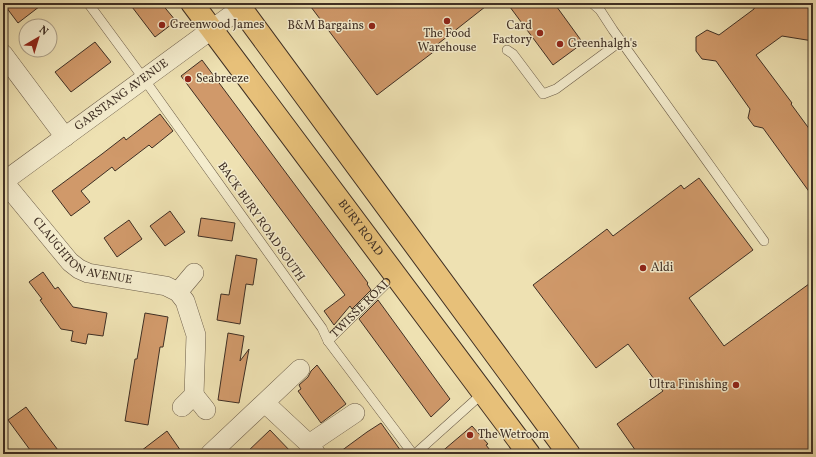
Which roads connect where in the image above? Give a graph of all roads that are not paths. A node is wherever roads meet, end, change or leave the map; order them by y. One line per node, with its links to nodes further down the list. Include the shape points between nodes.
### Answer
1 (88, 3): 9 (lane, BACK BURY ROAD SOUTH)
2 (192, 3): 5 (highway, BURY ROAD)
3 (592, 3): 6 (lane, via 600,10)
4 (239, 5): 5 (street, GARSTANG AVENUE); 26 (highway)
5 (211, 29): 9 (street, GARSTANG AVENUE); 14 (highway, BURY ROAD)
6 (621, 41): 7 (lane, via 556,89 543,94 513,54); 12 (lane)
7 (507, 50)
8 (3, 54): 10 (street)
9 (144, 79): 10 (street, GARSTANG AVENUE); 16 (lane, BACK BURY ROAD SOUTH, via 322,328)
10 (65, 137): 11 (street, GARSTANG AVENUE)
11 (3, 182): 15 (street, CLAUGHTON AVENUE, via 70,262 79,269 88,273 166,286)
12 (764, 241)
13 (194, 273): 15 (street)
14 (395, 275): 16 (lane, TWISSE ROAD); 18 (highway, BURY ROAD)
15 (178, 292): 20 (street, via 185,301 196,335 188,401)
16 (328, 341): 24 (lane, BACK BURY ROAD SOUTH)
17 (300, 369): 19 (street)
18 (483, 393): 24 (lane); 25 (highway, BURY ROAD)
19 (265, 403): 22 (street); 23 (street)
20 (206, 410)
21 (355, 413): 22 (street)
22 (312, 449)
23 (210, 454)
24 (414, 454)
25 (529, 454)
26 (569, 454)

